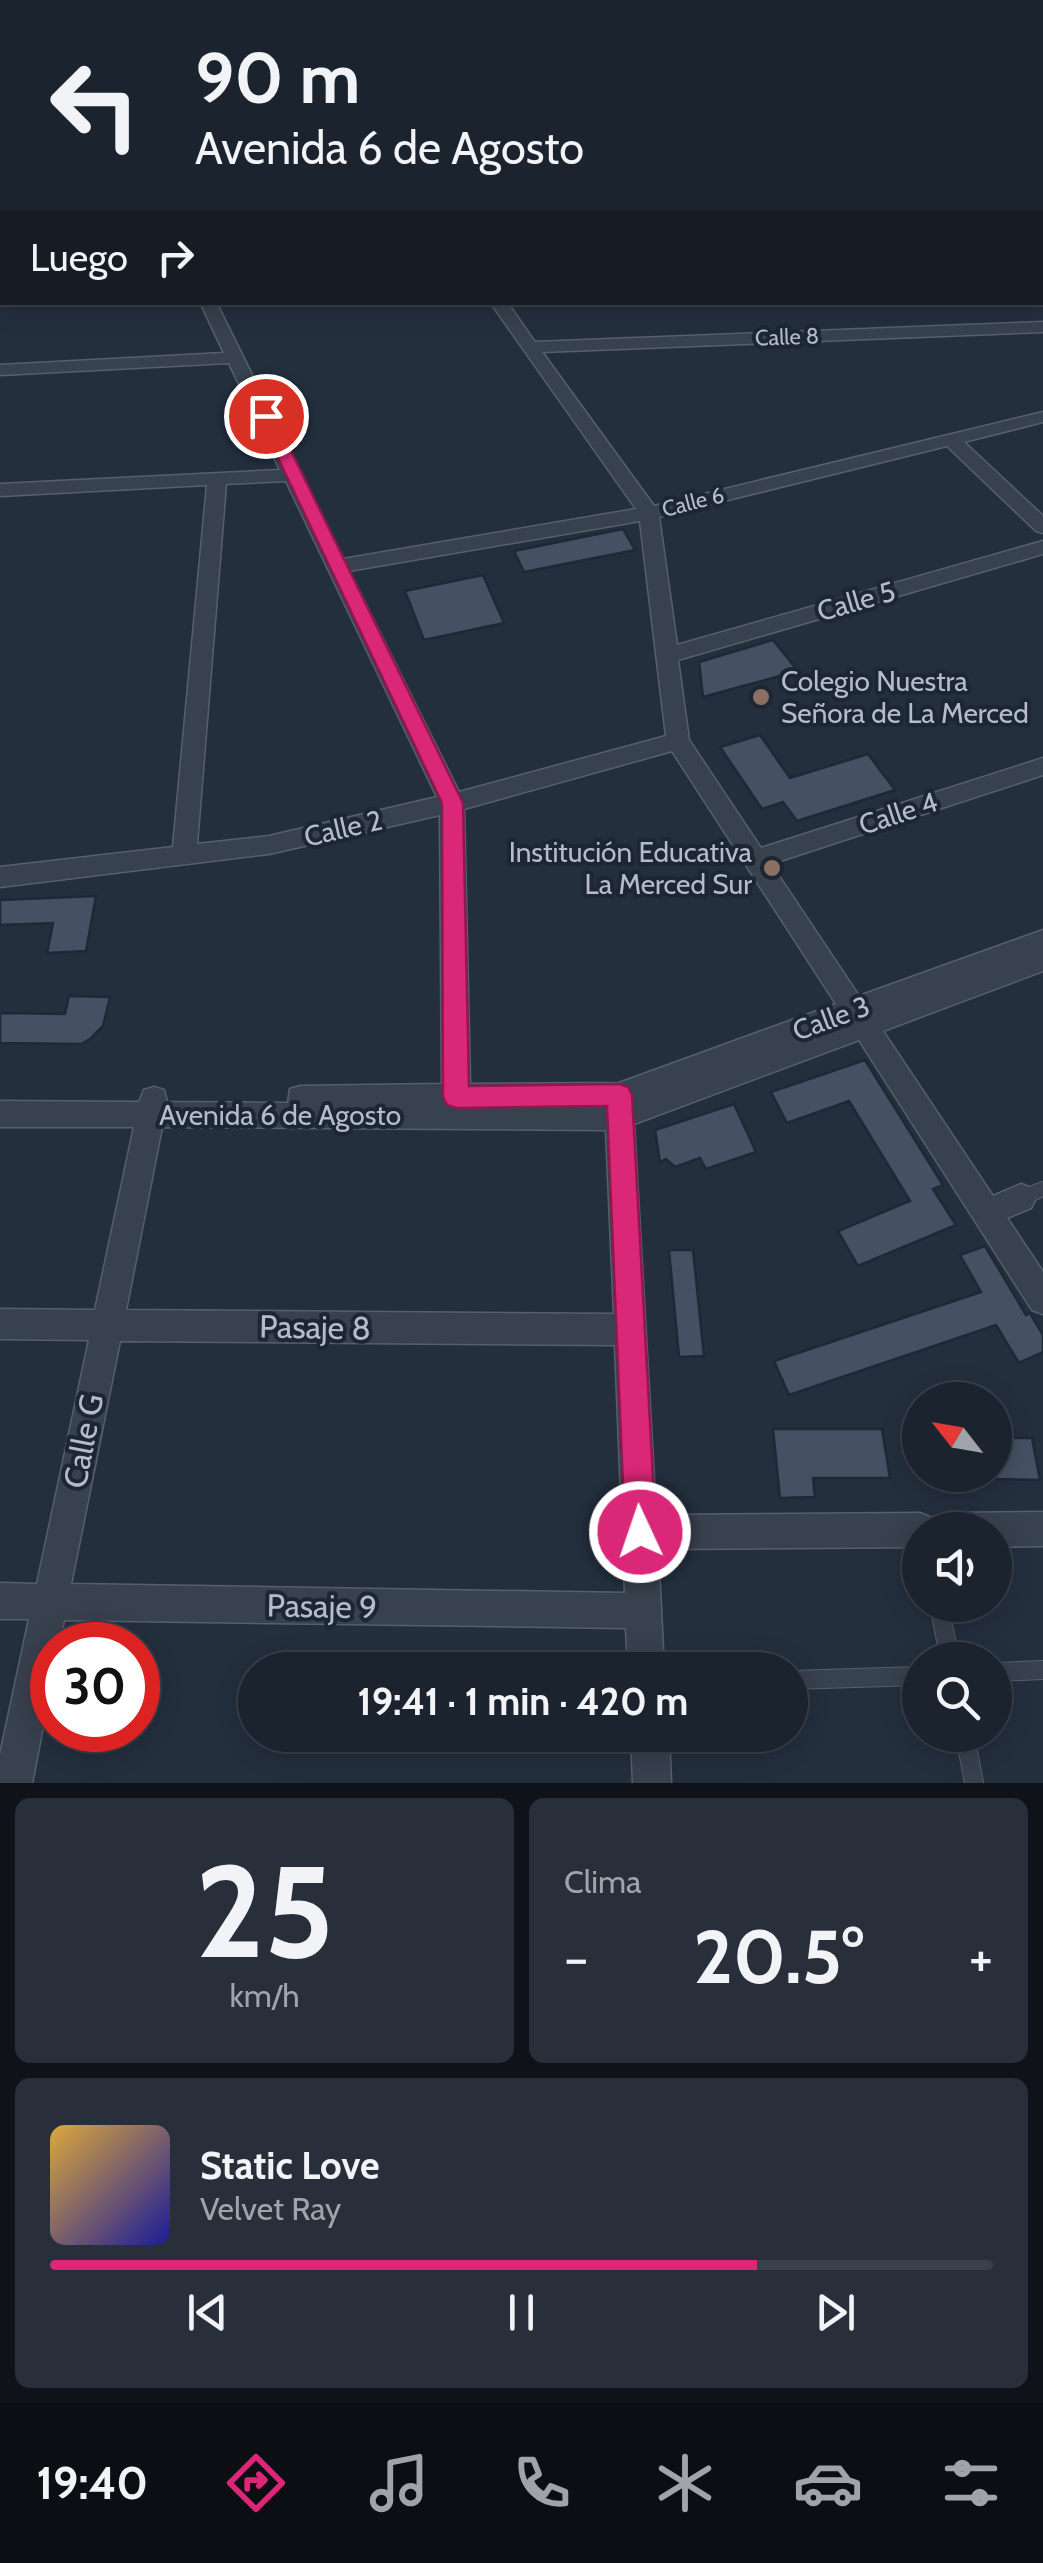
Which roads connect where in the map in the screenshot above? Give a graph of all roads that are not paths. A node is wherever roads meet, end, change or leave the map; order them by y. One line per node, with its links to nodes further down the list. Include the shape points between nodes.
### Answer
1 (210, 305): 5 (street)
2 (500, 305): 4 (street)
3 (1043, 327): 4 (street, Calle 8)
4 (531, 347): 12 (street)
5 (237, 357): 6 (street); 9 (street)
6 (0, 370)
7 (1043, 416): 8 (street, Calle 6)
8 (951, 440): 12 (street, Calle 6); 13 (street)
9 (294, 475): 10 (street); 15 (street)
10 (216, 477): 11 (street); 20 (street)
11 (0, 490)
12 (649, 512): 15 (street, Calle 6); 16 (street)
13 (1043, 527)
14 (1043, 547): 16 (street, Calle 5)
15 (339, 566): 19 (street)
16 (669, 655): 17 (street)
17 (678, 741): 19 (street, Calle 2); 21 (street)
18 (1043, 766): 21 (street, Calle 4)
19 (452, 803): 20 (street, Calle 2); 29 (street)
20 (184, 858): 22 (street, Calle 2)
21 (753, 860): 25 (street)
22 (0, 877)
23 (1043, 940): 25 (street, Calle 3)
24 (1043, 960): 25 (street, Calle 3)
25 (856, 1019): 27 (street, Calle 3); 32 (street)
26 (0, 1098): 28 (street, Avenida 6 de Agosto)
27 (620, 1106): 29 (street, Avenida 6 de Agosto); 36 (street)
28 (152, 1107): 29 (street, Avenida 6 de Agosto); 30 (street, Avenida 6 de Agosto); 35 (street, Calle G)
29 (456, 1107)
30 (0, 1114)
31 (1032, 1194): 32 (street)
32 (986, 1214): 33 (street)
33 (1043, 1300)
34 (0, 1324): 35 (street, Pasaje 8)
35 (106, 1325): 36 (street, Pasaje 8); 42 (street, Calle G)
36 (630, 1330): 40 (street)
37 (1012, 1529): 38 (street)
38 (1043, 1529)
39 (902, 1530): 40 (street)
40 (640, 1532): 43 (street)
41 (0, 1600): 42 (street, Pasaje 9)
42 (51, 1601): 43 (street, Pasaje 9); 51 (street, Calle G)
43 (644, 1612): 44 (street)
44 (645, 1652)
45 (1043, 1670): 46 (lane)
46 (1012, 1671)
47 (902, 1677): 48 (lane)
48 (808, 1679)
49 (651, 1752): 52 (street)
50 (968, 1752): 53 (lane)
51 (13, 1783)
52 (652, 1783)
53 (974, 1783)

